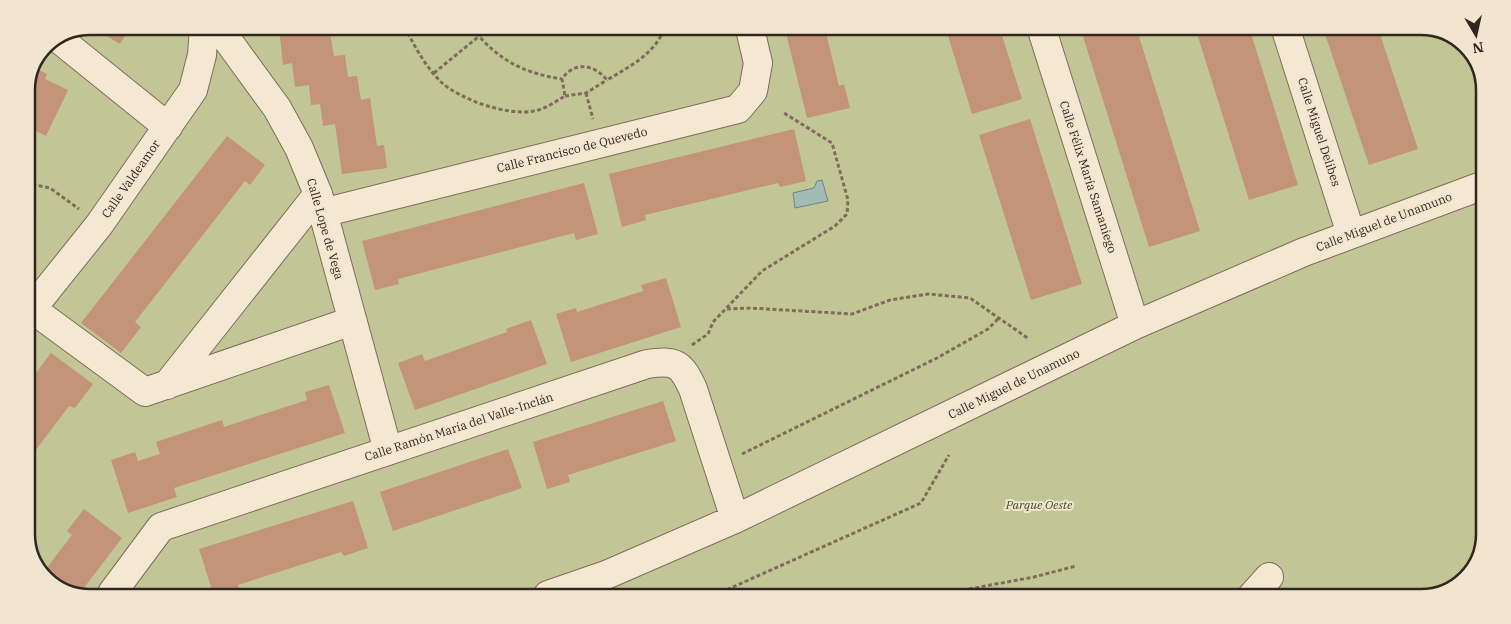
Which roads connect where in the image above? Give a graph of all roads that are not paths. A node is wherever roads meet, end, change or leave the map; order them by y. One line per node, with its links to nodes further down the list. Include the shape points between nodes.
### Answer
1 (203, 35): 7 (street, Calle Valdeamor, via 193,90)
2 (224, 35): 9 (street, Calle Lope de Vega, via 277,108 299,148)
3 (751, 35): 9 (street, Calle Francisco de Quevedo, via 758,64 753,91 738,108)
4 (1044, 35): 14 (street, Calle Félix María Samaniego)
5 (1288, 35): 10 (street, Calle Miguel Delibes)
6 (63, 42): 7 (street)
7 (168, 127): 11 (street, Calle Valdeamor, via 99,224)
8 (1476, 188): 10 (street, Calle Miguel de Unamuno)
9 (320, 204): 13 (street, Calle Lope de Vega); 15 (street)
10 (1351, 234): 14 (street, Calle Miguel de Unamuno)
11 (35, 305)
12 (35, 317): 15 (street, via 145,392)
13 (352, 321): 15 (street); 16 (street, Calle Lope de Vega)
14 (1135, 325): 17 (street, Calle Miguel de Unamuno)
15 (167, 384)
16 (388, 451): 17 (street, Calle Ramón María del Valle-Inclán, via 648,364 669,361 684,370); 19 (street, Calle Ramón María del Valle-Inclán, via 162,526)
17 (735, 520): 20 (street, Calle Miguel de Unamuno)
18 (1269, 577): 21 (street)
19 (115, 589)
20 (565, 589)
21 (1258, 589)

